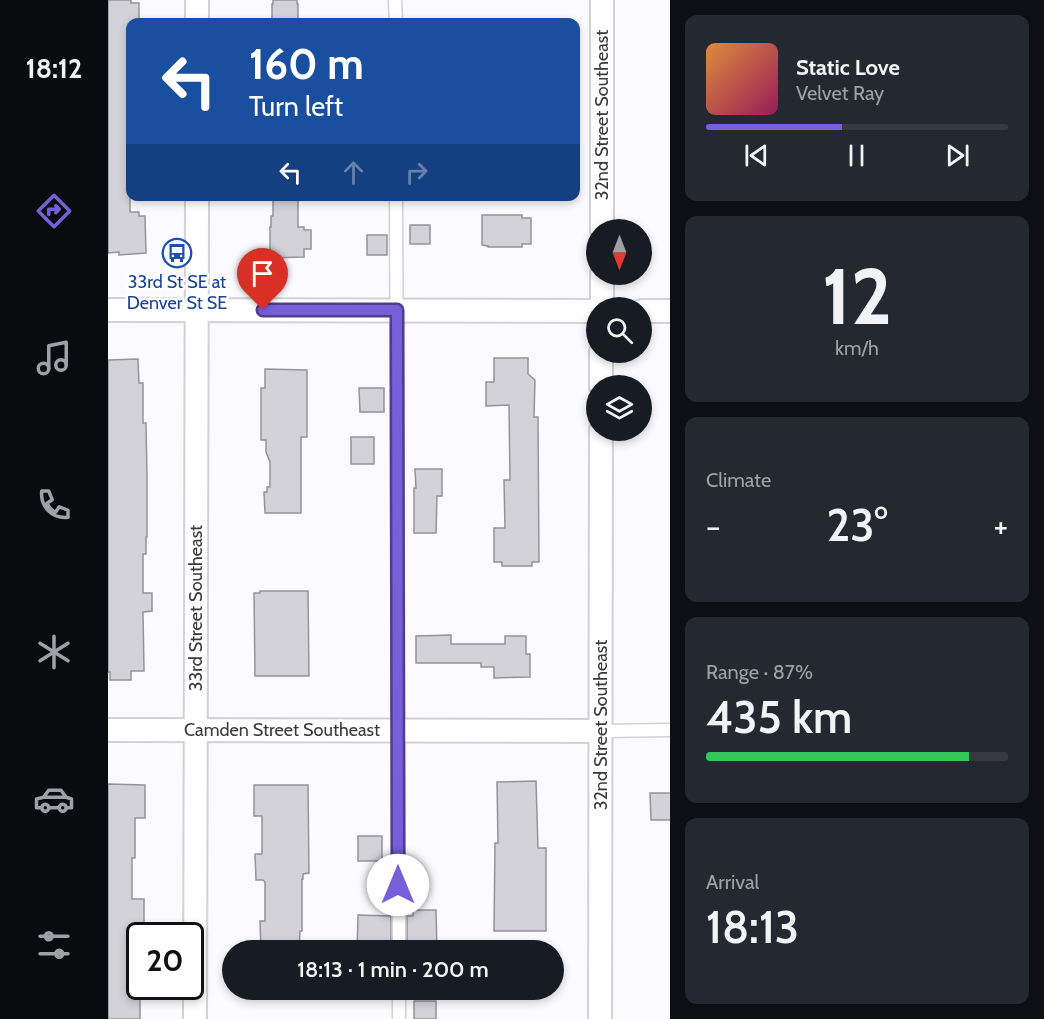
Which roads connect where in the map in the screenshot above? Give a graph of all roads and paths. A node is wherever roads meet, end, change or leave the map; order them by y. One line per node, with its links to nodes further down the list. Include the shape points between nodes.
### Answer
1 (197, 0): 4 (street)
2 (396, 0): 5 (lane)
3 (602, 0): 8 (street, 32nd Street Southeast)
4 (197, 18)
5 (396, 18)
6 (196, 201): 10 (street, 33rd Street Southeast)
7 (396, 201): 11 (lane)
8 (602, 219)
9 (108, 310): 10 (street)
10 (196, 310): 11 (street); 17 (street, 33rd Street Southeast)
11 (397, 310): 12 (street); 18 (lane)
12 (586, 311)
13 (652, 311): 14 (street)
14 (670, 311)
15 (601, 441): 20 (street, 32nd Street Southeast)
16 (108, 730): 17 (street, Camden Street Southeast)
17 (195, 730): 18 (street, Camden Street Southeast); 23 (street, 33rd Street Southeast)
18 (398, 730): 20 (street, Camden Street Southeast); 21 (lane)
19 (670, 730): 20 (lane)
20 (601, 731): 25 (street, 32nd Street Southeast)
21 (399, 940)
22 (399, 1000): 24 (lane)
23 (195, 1019)
24 (399, 1019)
25 (600, 1019)

